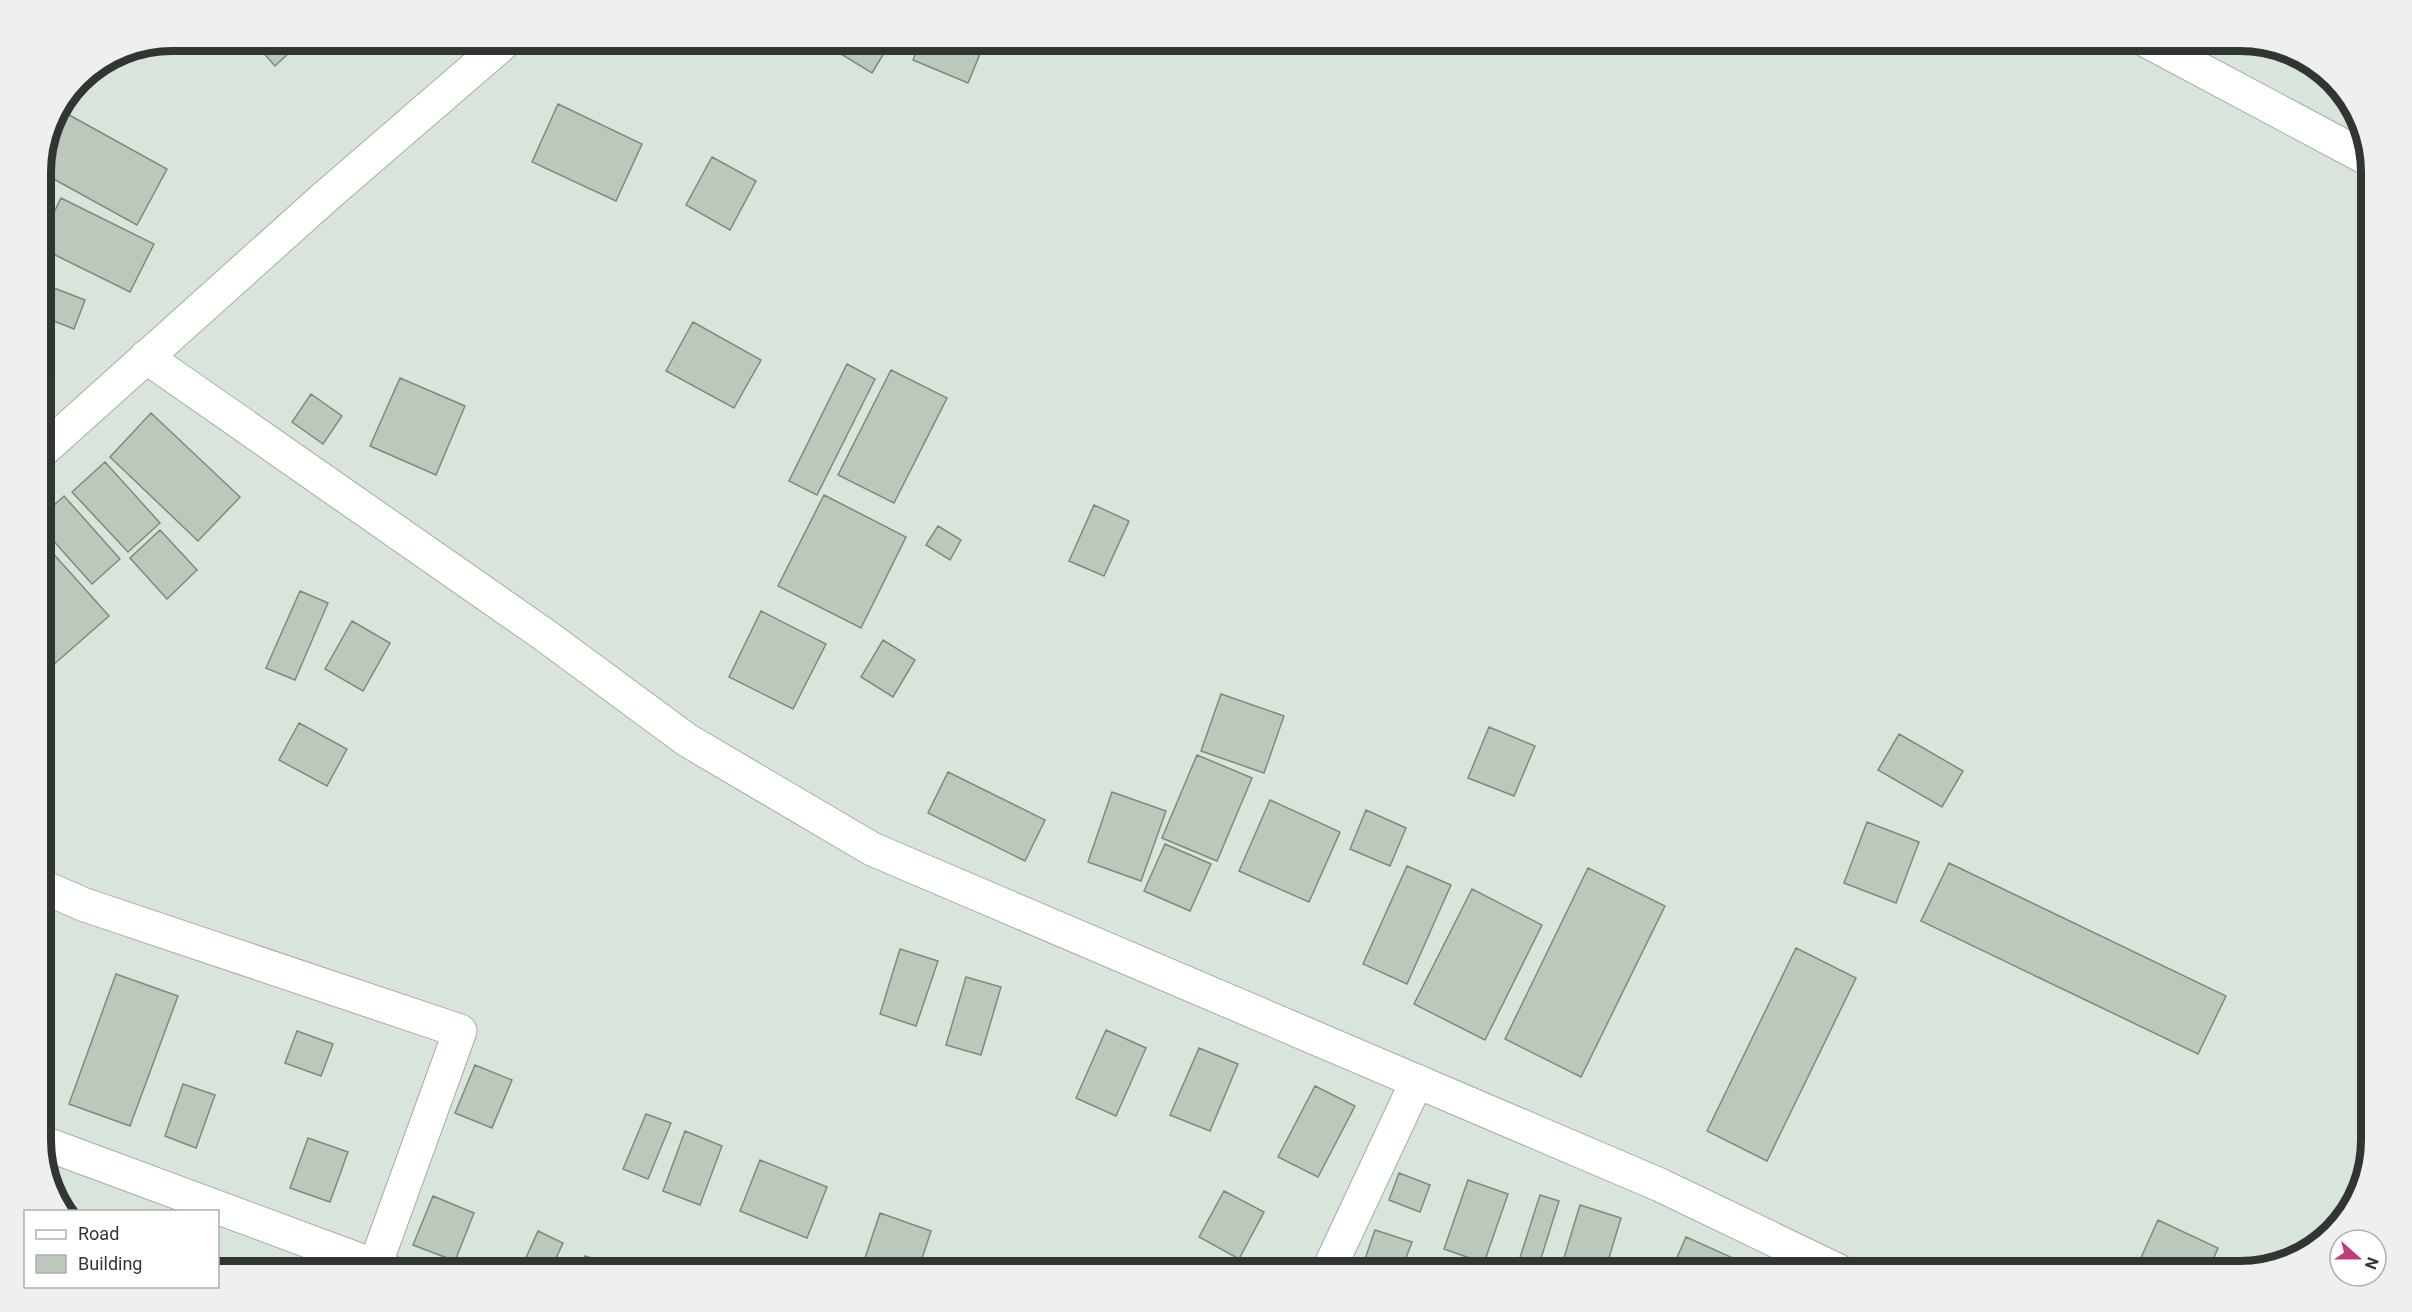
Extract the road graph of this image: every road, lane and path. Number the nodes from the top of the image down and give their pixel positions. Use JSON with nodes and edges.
{"nodes":[{"id":1,"x":494,"y":51,"type":"edge"},
{"id":2,"x":2166,"y":51,"type":"edge"},
{"id":3,"x":2360,"y":155,"type":"edge"},
{"id":4,"x":146,"y":357,"type":"junction"},
{"id":5,"x":51,"y":443,"type":"edge"},
{"id":6,"x":51,"y":890,"type":"edge"},
{"id":7,"x":1417,"y":1081,"type":"junction"},
{"id":8,"x":51,"y":1146,"type":"edge"},
{"id":9,"x":355,"y":1261,"type":"edge"},
{"id":10,"x":382,"y":1261,"type":"edge"},
{"id":11,"x":1333,"y":1261,"type":"edge"},
{"id":12,"x":1816,"y":1261,"type":"edge"}],
"edges":[{"from":1,"to":4,"type":"street"},
{"from":2,"to":3,"type":"street"},
{"from":4,"to":5,"type":"street"},
{"from":4,"to":7,"type":"street"},
{"from":6,"to":10,"type":"street"},
{"from":7,"to":11,"type":"street"},
{"from":7,"to":12,"type":"street"},
{"from":8,"to":9,"type":"street"}]}
